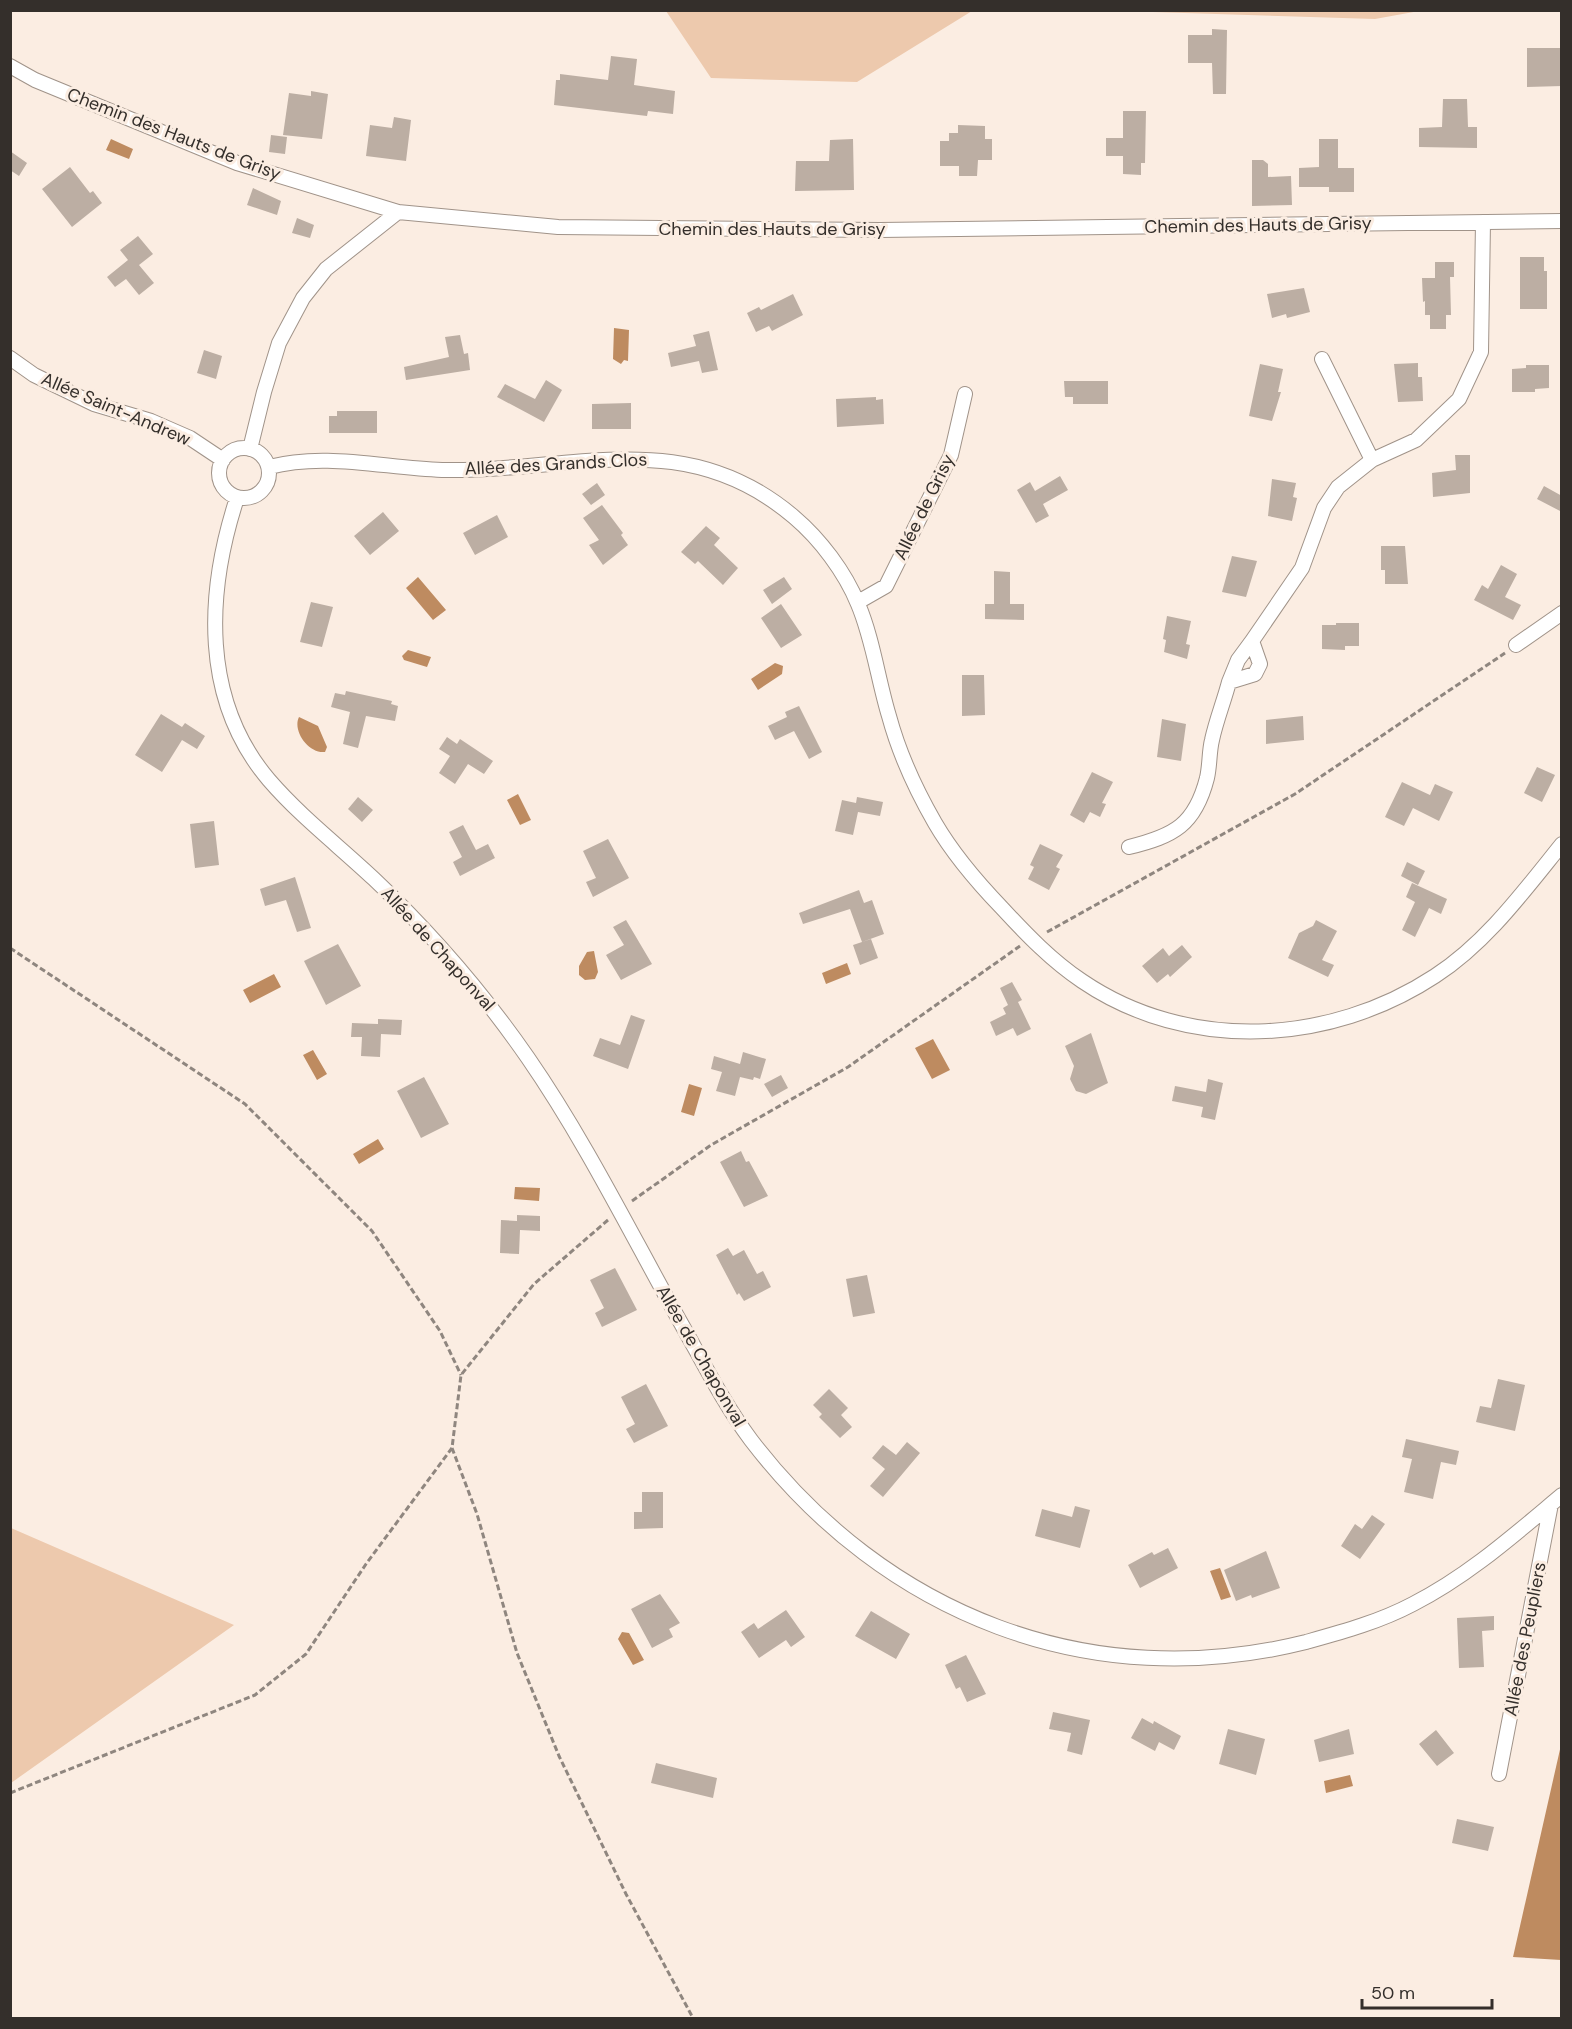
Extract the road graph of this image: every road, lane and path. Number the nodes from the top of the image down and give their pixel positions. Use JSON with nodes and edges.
{"nodes":[{"id":1,"x":10,"y":66,"type":"edge"},
{"id":2,"x":398,"y":212,"type":"junction"},
{"id":3,"x":1562,"y":221,"type":"edge"},
{"id":4,"x":1483,"y":222,"type":"junction"},
{"id":5,"x":10,"y":358,"type":"edge"},
{"id":6,"x":1322,"y":359,"type":"dead end"},
{"id":7,"x":965,"y":394,"type":"dead end"},
{"id":8,"x":250,"y":449,"type":"junction"},
{"id":9,"x":223,"y":460,"type":"junction"},
{"id":10,"x":1372,"y":460,"type":"junction"},
{"id":11,"x":268,"y":467,"type":"junction"},
{"id":12,"x":237,"y":498,"type":"junction"},
{"id":13,"x":858,"y":602,"type":"junction"},
{"id":14,"x":1562,"y":613,"type":"edge"},
{"id":15,"x":1252,"y":641,"type":"junction"},
{"id":16,"x":1516,"y":645,"type":"joint"},
{"id":17,"x":1229,"y":682,"type":"junction"},
{"id":18,"x":1562,"y":844,"type":"edge"},
{"id":19,"x":1129,"y":847,"type":"dead end"},
{"id":20,"x":1032,"y":941,"type":"junction"},
{"id":21,"x":10,"y":948,"type":"edge"},
{"id":22,"x":618,"y":1211,"type":"junction"},
{"id":23,"x":461,"y":1375,"type":"junction"},
{"id":24,"x":452,"y":1448,"type":"junction"},
{"id":25,"x":1556,"y":1499,"type":"edge"},
{"id":26,"x":1499,"y":1774,"type":"dead end"},
{"id":27,"x":10,"y":1793,"type":"edge"},
{"id":28,"x":693,"y":2019,"type":"edge"}],
"edges":[{"from":1,"to":2,"type":"street","name":"Chemin des Hauts de Grisy"},
{"from":2,"to":4,"type":"street","name":"Chemin des Hauts de Grisy"},
{"from":2,"to":8,"type":"street"},
{"from":3,"to":4,"type":"street","name":"Chemin des Hauts de Grisy"},
{"from":4,"to":10,"type":"street"},
{"from":5,"to":9,"type":"street","name":"Allée Saint-Andrew"},
{"from":6,"to":10,"type":"street"},
{"from":7,"to":13,"type":"street","name":"Allée de Grisy"},
{"from":8,"to":9,"type":"street"},
{"from":8,"to":11,"type":"street"},
{"from":9,"to":12,"type":"street"},
{"from":10,"to":15,"type":"street"},
{"from":11,"to":12,"type":"street"},
{"from":11,"to":13,"type":"street","name":"Allée des Grands Clos"},
{"from":12,"to":22,"type":"street","name":"Allée de Chaponval"},
{"from":13,"to":20,"type":"street","name":"Allée des Grands Clos"},
{"from":14,"to":16,"type":"street"},
{"from":15,"to":17,"type":"street"},
{"from":15,"to":17,"type":"street"},
{"from":16,"to":20,"type":"path"},
{"from":17,"to":19,"type":"street"},
{"from":18,"to":20,"type":"street","name":"Allée des Grands Clos"},
{"from":20,"to":22,"type":"path"},
{"from":21,"to":23,"type":"path"},
{"from":22,"to":23,"type":"path"},
{"from":22,"to":25,"type":"street","name":"Allée de Chaponval"},
{"from":23,"to":24,"type":"path"},
{"from":24,"to":27,"type":"path"},
{"from":24,"to":28,"type":"path"},
{"from":25,"to":26,"type":"street","name":"Allée des Peupliers"}]}
